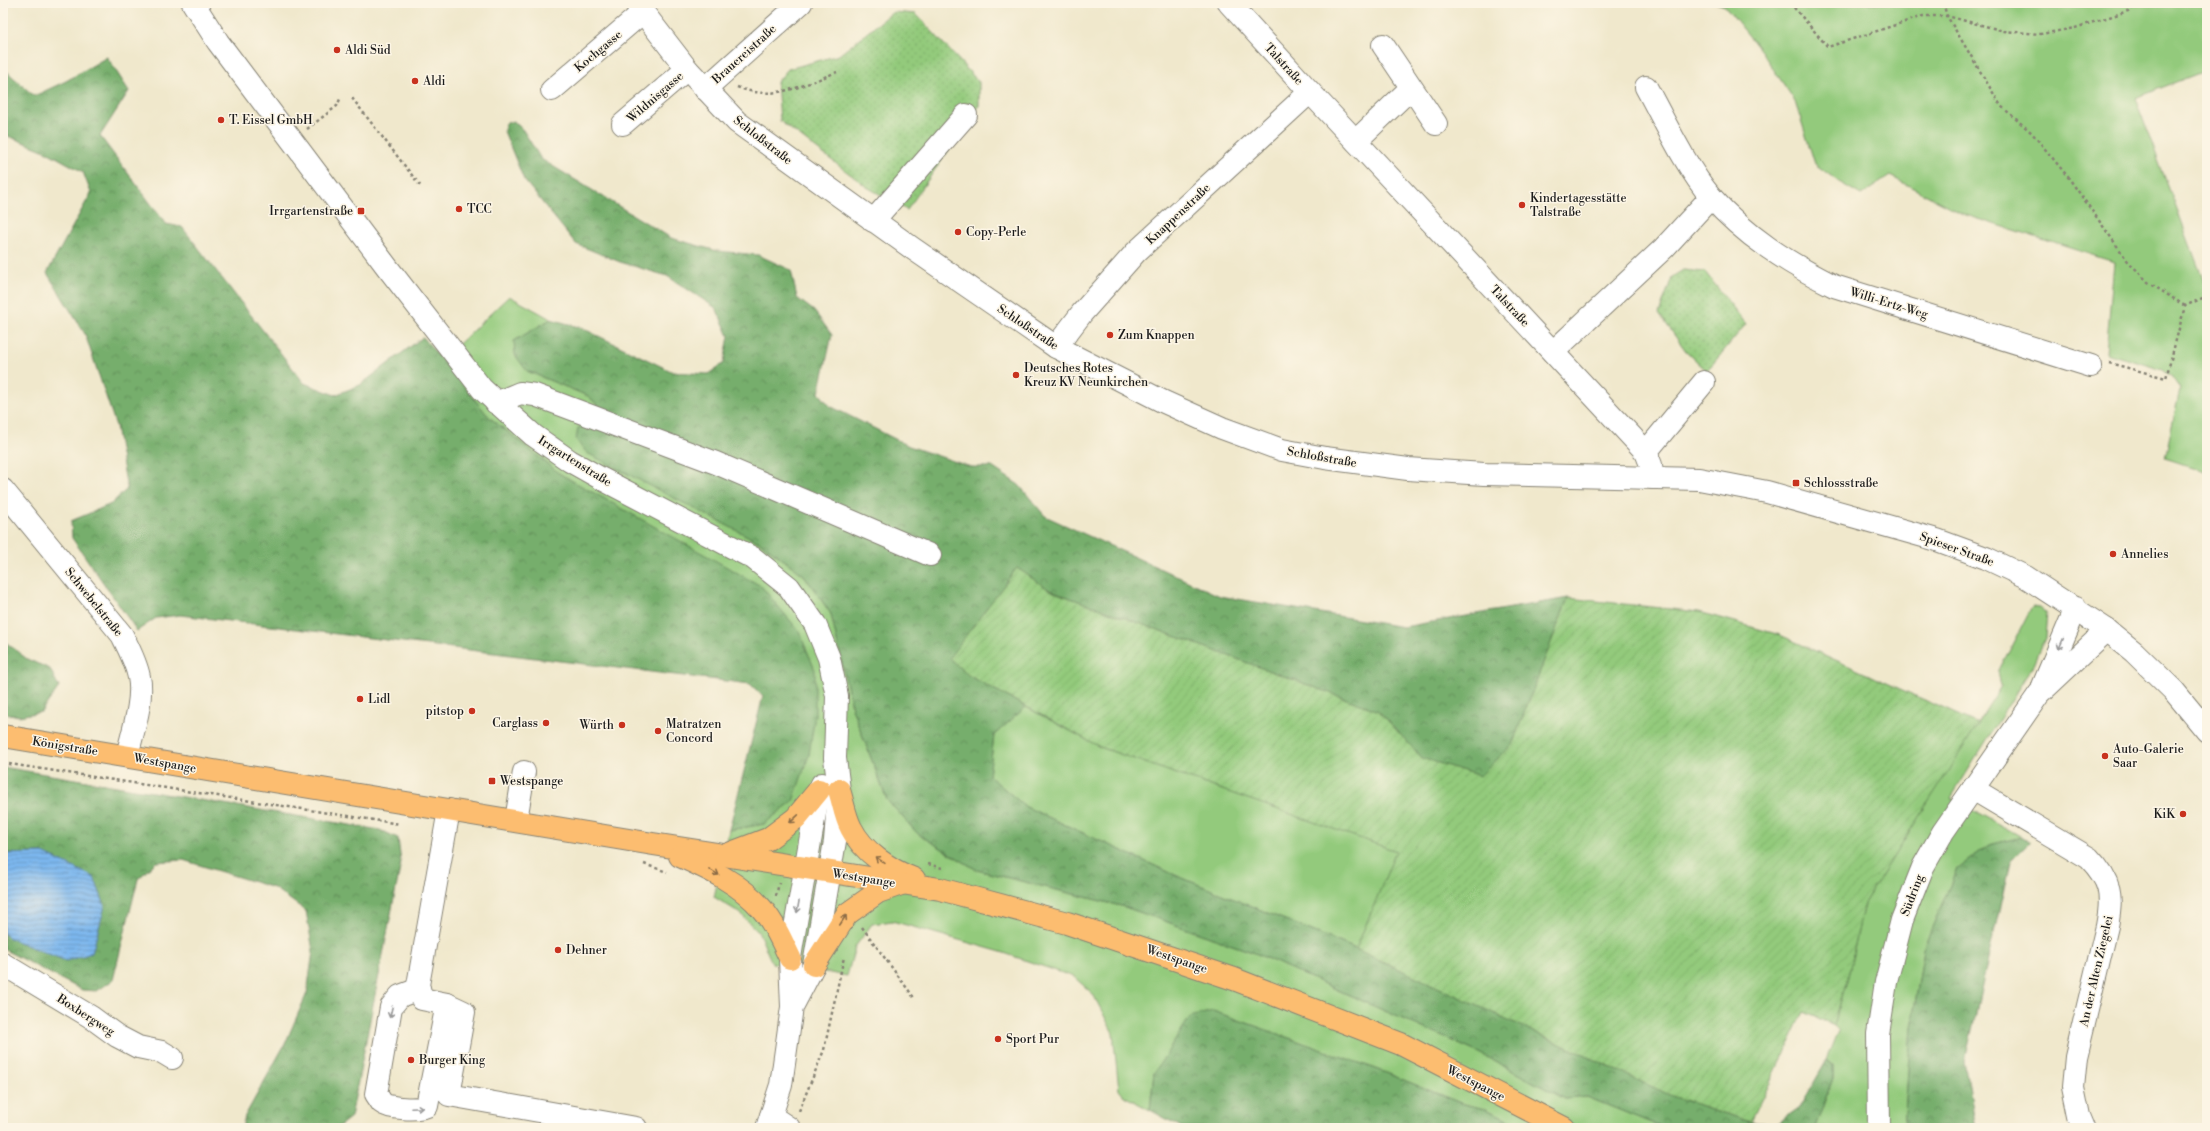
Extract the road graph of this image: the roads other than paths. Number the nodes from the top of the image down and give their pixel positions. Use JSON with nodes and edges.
{"nodes":[{"id":1,"x":193,"y":3,"type":"edge"},
{"id":2,"x":801,"y":3,"type":"edge"},
{"id":3,"x":1230,"y":3,"type":"edge"},
{"id":4,"x":640,"y":8,"type":"edge"},
{"id":5,"x":1383,"y":45,"type":"dead end"},
{"id":6,"x":687,"y":69,"type":"junction"},
{"id":7,"x":711,"y":84,"type":"junction"},
{"id":8,"x":1646,"y":87,"type":"dead end"},
{"id":9,"x":1411,"y":88,"type":"junction"},
{"id":10,"x":552,"y":90,"type":"dead end"},
{"id":11,"x":1310,"y":92,"type":"junction"},
{"id":12,"x":966,"y":115,"type":"dead end"},
{"id":13,"x":623,"y":124,"type":"dead end"},
{"id":14,"x":1436,"y":124,"type":"dead end"},
{"id":15,"x":1356,"y":141,"type":"junction"},
{"id":16,"x":1711,"y":197,"type":"junction"},
{"id":17,"x":873,"y":221,"type":"junction"},
{"id":18,"x":1056,"y":346,"type":"junction"},
{"id":19,"x":1552,"y":352,"type":"junction"},
{"id":20,"x":2091,"y":366,"type":"road end"},
{"id":21,"x":1704,"y":382,"type":"dead end"},
{"id":22,"x":496,"y":403,"type":"junction"},
{"id":23,"x":1646,"y":452,"type":"junction"},
{"id":24,"x":1652,"y":478,"type":"junction"},
{"id":25,"x":3,"y":490,"type":"edge"},
{"id":26,"x":930,"y":555,"type":"dead end"},
{"id":27,"x":2076,"y":608,"type":"junction"},
{"id":28,"x":2107,"y":630,"type":"junction"},
{"id":29,"x":2039,"y":694,"type":"junction"},
{"id":30,"x":2207,"y":731,"type":"edge"},
{"id":31,"x":3,"y":736,"type":"edge"},
{"id":32,"x":127,"y":756,"type":"junction"},
{"id":33,"x":524,"y":772,"type":"dead end"},
{"id":34,"x":1973,"y":789,"type":"junction"},
{"id":35,"x":829,"y":790,"type":"junction"},
{"id":36,"x":449,"y":810,"type":"junction"},
{"id":37,"x":516,"y":820,"type":"junction"},
{"id":38,"x":653,"y":844,"type":"junction"},
{"id":39,"x":725,"y":855,"type":"junction"},
{"id":40,"x":806,"y":869,"type":"junction"},
{"id":41,"x":830,"y":872,"type":"junction"},
{"id":42,"x":902,"y":883,"type":"junction"},
{"id":43,"x":940,"y":889,"type":"junction"},
{"id":44,"x":790,"y":958,"type":"junction"},
{"id":45,"x":3,"y":964,"type":"edge"},
{"id":46,"x":814,"y":965,"type":"junction"},
{"id":47,"x":419,"y":989,"type":"junction"},
{"id":48,"x":447,"y":1004,"type":"junction"},
{"id":49,"x":792,"y":1007,"type":"junction"},
{"id":50,"x":172,"y":1058,"type":"dead end"},
{"id":51,"x":782,"y":1122,"type":"edge"},
{"id":52,"x":577,"y":1123,"type":"edge"},
{"id":53,"x":636,"y":1128,"type":"edge"},
{"id":54,"x":1564,"y":1128,"type":"edge"},
{"id":55,"x":1879,"y":1128,"type":"edge"},
{"id":56,"x":2084,"y":1128,"type":"edge"}],
"edges":[{"from":1,"to":22,"type":"street","name":"Irrgartenstraße"},
{"from":2,"to":7,"type":"street","name":"Brauereistraße"},
{"from":3,"to":11,"type":"street","name":"Talstraße"},
{"from":4,"to":6,"type":"street","name":"Schloßstraße"},
{"from":4,"to":10,"type":"street","name":"Kochgasse"},
{"from":5,"to":9,"type":"street"},
{"from":6,"to":7,"type":"street","name":"Schloßstraße"},
{"from":6,"to":13,"type":"street","name":"Wildnisgasse"},
{"from":7,"to":17,"type":"street","name":"Schloßstraße"},
{"from":8,"to":16,"type":"street","name":"Willi-Ertz-Weg"},
{"from":9,"to":14,"type":"street"},
{"from":9,"to":15,"type":"street"},
{"from":11,"to":15,"type":"street","name":"Talstraße"},
{"from":11,"to":18,"type":"street","name":"Knappenstraße"},
{"from":12,"to":17,"type":"street"},
{"from":15,"to":19,"type":"street","name":"Talstraße"},
{"from":16,"to":19,"type":"street"},
{"from":16,"to":20,"type":"street","name":"Willi-Ertz-Weg"},
{"from":17,"to":18,"type":"street","name":"Schloßstraße"},
{"from":18,"to":24,"type":"street","name":"Schloßstraße"},
{"from":19,"to":23,"type":"street","name":"Talstraße"},
{"from":21,"to":23,"type":"street"},
{"from":22,"to":26,"type":"street"},
{"from":22,"to":35,"type":"street","name":"Irrgartenstraße"},
{"from":23,"to":24,"type":"street","name":"Talstraße"},
{"from":24,"to":27,"type":"street","name":"Spieser Straße"},
{"from":25,"to":32,"type":"street","name":"Schwebelstraße"},
{"from":27,"to":28,"type":"street","name":"Spieser Straße"},
{"from":27,"to":29,"type":"street","name":"Südring","one_way":true},
{"from":28,"to":29,"type":"street","name":"Südring"},
{"from":28,"to":30,"type":"street","name":"Spieser Straße"},
{"from":29,"to":34,"type":"street","name":"Südring"},
{"from":31,"to":32,"type":"main road","name":"Königstraße"},
{"from":32,"to":36,"type":"main road","name":"Westspange"},
{"from":33,"to":37,"type":"street"},
{"from":34,"to":55,"type":"street","name":"Südring"},
{"from":34,"to":56,"type":"street","name":"An der Alten Ziegelei"},
{"from":35,"to":39,"type":"main road","one_way":true},
{"from":35,"to":40,"type":"street","name":"Irrgartenstraße"},
{"from":35,"to":41,"type":"street","name":"Irrgartenstraße"},
{"from":43,"to":35,"type":"main road","one_way":true},
{"from":36,"to":37,"type":"main road","name":"Westspange"},
{"from":36,"to":47,"type":"street"},
{"from":37,"to":38,"type":"main road","name":"Westspange"},
{"from":38,"to":39,"type":"main road","name":"Westspange"},
{"from":38,"to":44,"type":"main road","one_way":true},
{"from":39,"to":40,"type":"main road","name":"Westspange"},
{"from":40,"to":41,"type":"main road","name":"Westspange"},
{"from":40,"to":44,"type":"street","name":"Irrgartenstraße","one_way":true},
{"from":41,"to":42,"type":"main road","name":"Westspange"},
{"from":41,"to":46,"type":"street","name":"Irrgartenstraße"},
{"from":42,"to":43,"type":"main road","name":"Westspange"},
{"from":46,"to":42,"type":"main road","one_way":true},
{"from":43,"to":54,"type":"main road","name":"Westspange"},
{"from":44,"to":49,"type":"street","name":"Irrgartenstraße"},
{"from":45,"to":50,"type":"street","name":"Boxbergweg"},
{"from":46,"to":49,"type":"street","name":"Irrgartenstraße"},
{"from":47,"to":48,"type":"street"},
{"from":47,"to":48,"type":"street","one_way":true},
{"from":48,"to":52,"type":"street"},
{"from":49,"to":51,"type":"street"},
{"from":52,"to":53,"type":"street"}]}
